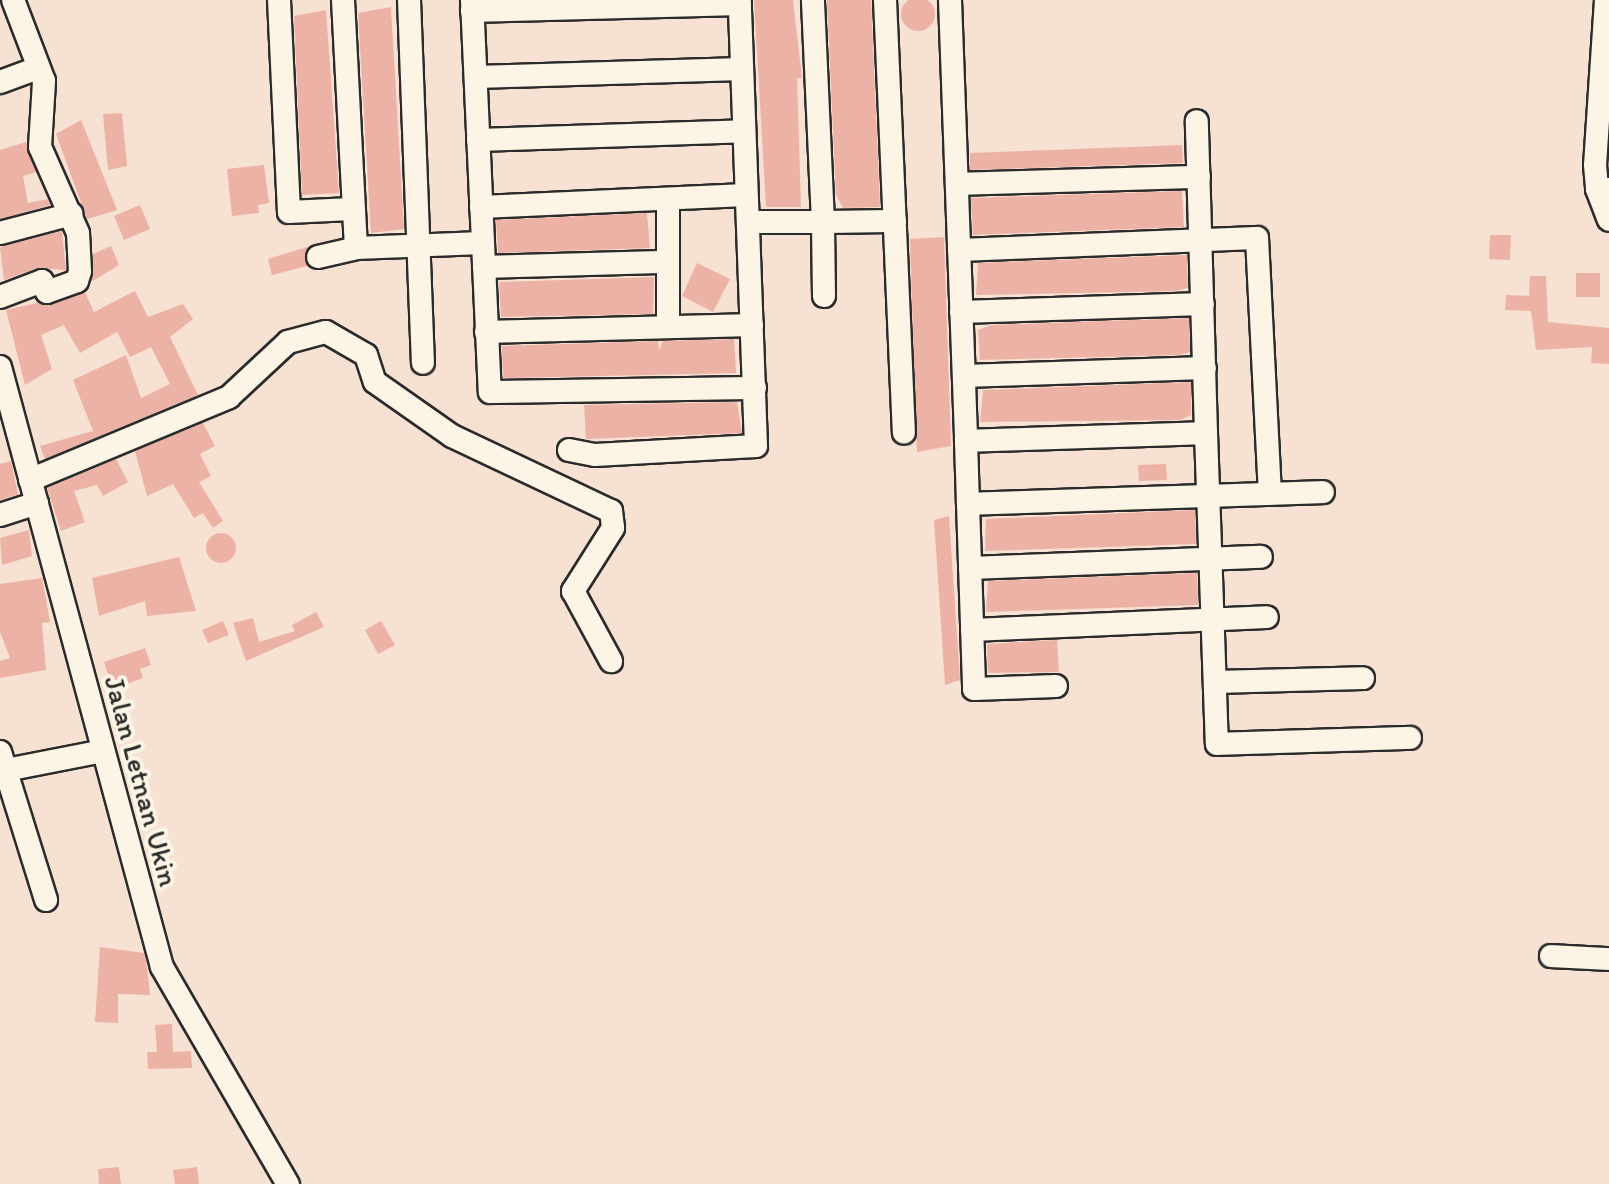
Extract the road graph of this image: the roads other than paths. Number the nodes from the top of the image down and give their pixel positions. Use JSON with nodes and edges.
{"nodes":[{"id":1,"x":13,"y":0,"type":"edge"},
{"id":2,"x":279,"y":0,"type":"edge"},
{"id":3,"x":343,"y":0,"type":"edge"},
{"id":4,"x":409,"y":0,"type":"edge"},
{"id":5,"x":813,"y":0,"type":"edge"},
{"id":6,"x":885,"y":0,"type":"edge"},
{"id":7,"x":950,"y":0,"type":"edge"},
{"id":8,"x":1606,"y":0,"type":"edge"},
{"id":9,"x":740,"y":2,"type":"edge"},
{"id":10,"x":658,"y":3,"type":"edge"},
{"id":11,"x":472,"y":6,"type":"edge"},
{"id":12,"x":38,"y":68,"type":"junction"},
{"id":13,"x":742,"y":69,"type":"junction"},
{"id":14,"x":476,"y":77,"type":"junction"},
{"id":15,"x":0,"y":82,"type":"edge"},
{"id":16,"x":1602,"y":103,"type":"edge"},
{"id":17,"x":1197,"y":121,"type":"dead end"},
{"id":18,"x":744,"y":131,"type":"junction"},
{"id":19,"x":478,"y":140,"type":"junction"},
{"id":20,"x":1199,"y":177,"type":"junction"},
{"id":21,"x":957,"y":184,"type":"junction"},
{"id":22,"x":1603,"y":189,"type":"edge"},
{"id":23,"x":746,"y":195,"type":"junction"},
{"id":24,"x":668,"y":199,"type":"junction"},
{"id":25,"x":481,"y":207,"type":"junction"},
{"id":26,"x":351,"y":209,"type":"junction"},
{"id":27,"x":72,"y":214,"type":"junction"},
{"id":28,"x":1609,"y":220,"type":"edge"},
{"id":29,"x":895,"y":221,"type":"junction"},
{"id":30,"x":749,"y":222,"type":"junction"},
{"id":31,"x":823,"y":222,"type":"junction"},
{"id":32,"x":0,"y":233,"type":"edge"},
{"id":33,"x":1201,"y":240,"type":"junction"},
{"id":34,"x":482,"y":243,"type":"junction"},
{"id":35,"x":418,"y":247,"type":"junction"},
{"id":36,"x":356,"y":248,"type":"junction"},
{"id":37,"x":959,"y":250,"type":"junction"},
{"id":38,"x":318,"y":257,"type":"dead end"},
{"id":39,"x":667,"y":262,"type":"junction"},
{"id":40,"x":484,"y":267,"type":"junction"},
{"id":41,"x":824,"y":296,"type":"dead end"},
{"id":42,"x":0,"y":297,"type":"edge"},
{"id":43,"x":1203,"y":304,"type":"junction"},
{"id":44,"x":961,"y":312,"type":"junction"},
{"id":45,"x":668,"y":325,"type":"junction"},
{"id":46,"x":752,"y":325,"type":"junction"},
{"id":47,"x":486,"y":332,"type":"junction"},
{"id":48,"x":423,"y":363,"type":"dead end"},
{"id":49,"x":0,"y":368,"type":"edge"},
{"id":50,"x":1205,"y":368,"type":"junction"},
{"id":51,"x":964,"y":376,"type":"junction"},
{"id":52,"x":755,"y":388,"type":"junction"},
{"id":53,"x":904,"y":433,"type":"dead end"},
{"id":54,"x":1206,"y":433,"type":"junction"},
{"id":55,"x":966,"y":441,"type":"junction"},
{"id":56,"x":569,"y":450,"type":"dead end"},
{"id":57,"x":30,"y":480,"type":"junction"},
{"id":58,"x":1323,"y":492,"type":"dead end"},
{"id":59,"x":1270,"y":494,"type":"junction"},
{"id":60,"x":1209,"y":496,"type":"junction"},
{"id":61,"x":37,"y":503,"type":"junction"},
{"id":62,"x":968,"y":504,"type":"junction"},
{"id":63,"x":0,"y":515,"type":"edge"},
{"id":64,"x":1261,"y":557,"type":"dead end"},
{"id":65,"x":1210,"y":558,"type":"junction"},
{"id":66,"x":970,"y":568,"type":"junction"},
{"id":67,"x":1267,"y":617,"type":"dead end"},
{"id":68,"x":1212,"y":619,"type":"junction"},
{"id":69,"x":972,"y":630,"type":"junction"},
{"id":70,"x":611,"y":661,"type":"dead end"},
{"id":71,"x":1363,"y":678,"type":"dead end"},
{"id":72,"x":1215,"y":682,"type":"junction"},
{"id":73,"x":1056,"y":686,"type":"dead end"},
{"id":74,"x":1410,"y":738,"type":"dead end"},
{"id":75,"x":96,"y":752,"type":"junction"},
{"id":76,"x":6,"y":768,"type":"edge"},
{"id":77,"x":46,"y":900,"type":"dead end"},
{"id":78,"x":1551,"y":956,"type":"dead end"},
{"id":79,"x":1609,"y":959,"type":"edge"},
{"id":80,"x":288,"y":1184,"type":"edge"}],
"edges":[{"from":1,"to":12,"type":"street"},
{"from":2,"to":26,"type":"street"},
{"from":3,"to":26,"type":"street"},
{"from":4,"to":35,"type":"street"},
{"from":5,"to":31,"type":"street"},
{"from":6,"to":29,"type":"street"},
{"from":7,"to":21,"type":"street"},
{"from":8,"to":16,"type":"street"},
{"from":9,"to":10,"type":"street"},
{"from":9,"to":13,"type":"street"},
{"from":10,"to":11,"type":"street"},
{"from":11,"to":14,"type":"street"},
{"from":12,"to":15,"type":"street"},
{"from":12,"to":27,"type":"street"},
{"from":13,"to":14,"type":"street"},
{"from":13,"to":18,"type":"street"},
{"from":14,"to":19,"type":"street"},
{"from":16,"to":22,"type":"street"},
{"from":17,"to":20,"type":"street"},
{"from":18,"to":19,"type":"street"},
{"from":18,"to":23,"type":"street"},
{"from":19,"to":25,"type":"street"},
{"from":20,"to":21,"type":"street"},
{"from":20,"to":33,"type":"street"},
{"from":21,"to":37,"type":"street"},
{"from":22,"to":28,"type":"street"},
{"from":23,"to":24,"type":"street"},
{"from":23,"to":30,"type":"street"},
{"from":24,"to":25,"type":"street"},
{"from":24,"to":39,"type":"street"},
{"from":25,"to":34,"type":"street"},
{"from":26,"to":36,"type":"street"},
{"from":27,"to":32,"type":"street"},
{"from":27,"to":42,"type":"street"},
{"from":29,"to":31,"type":"street"},
{"from":29,"to":53,"type":"street"},
{"from":30,"to":31,"type":"street"},
{"from":30,"to":46,"type":"street"},
{"from":31,"to":41,"type":"street"},
{"from":33,"to":37,"type":"street"},
{"from":33,"to":43,"type":"street"},
{"from":33,"to":59,"type":"street"},
{"from":34,"to":35,"type":"street"},
{"from":34,"to":40,"type":"street"},
{"from":35,"to":36,"type":"street"},
{"from":35,"to":48,"type":"street"},
{"from":36,"to":38,"type":"street"},
{"from":37,"to":44,"type":"street"},
{"from":39,"to":40,"type":"street"},
{"from":39,"to":45,"type":"street"},
{"from":40,"to":47,"type":"street"},
{"from":43,"to":44,"type":"street"},
{"from":43,"to":50,"type":"street"},
{"from":44,"to":51,"type":"street"},
{"from":45,"to":46,"type":"street"},
{"from":45,"to":47,"type":"street"},
{"from":46,"to":52,"type":"street"},
{"from":47,"to":52,"type":"street"},
{"from":49,"to":57,"type":"street","name":"Jalan Letnan Ukin"},
{"from":50,"to":51,"type":"street"},
{"from":50,"to":54,"type":"street"},
{"from":51,"to":55,"type":"street"},
{"from":52,"to":56,"type":"street"},
{"from":54,"to":55,"type":"street"},
{"from":54,"to":60,"type":"street"},
{"from":55,"to":62,"type":"street"},
{"from":57,"to":61,"type":"street","name":"Jalan Letnan Ukin"},
{"from":57,"to":70,"type":"street"},
{"from":58,"to":59,"type":"street"},
{"from":59,"to":60,"type":"street"},
{"from":60,"to":62,"type":"street"},
{"from":60,"to":65,"type":"street"},
{"from":61,"to":63,"type":"street"},
{"from":61,"to":75,"type":"street","name":"Jalan Letnan Ukin"},
{"from":62,"to":66,"type":"street"},
{"from":64,"to":65,"type":"street"},
{"from":65,"to":66,"type":"street"},
{"from":65,"to":68,"type":"street"},
{"from":66,"to":69,"type":"street"},
{"from":67,"to":68,"type":"street"},
{"from":68,"to":69,"type":"street"},
{"from":68,"to":72,"type":"street"},
{"from":69,"to":73,"type":"street"},
{"from":71,"to":72,"type":"street"},
{"from":72,"to":74,"type":"street"},
{"from":75,"to":76,"type":"street"},
{"from":75,"to":80,"type":"street","name":"Jalan Letnan Ukin"},
{"from":76,"to":77,"type":"street"},
{"from":78,"to":79,"type":"street"}]}
